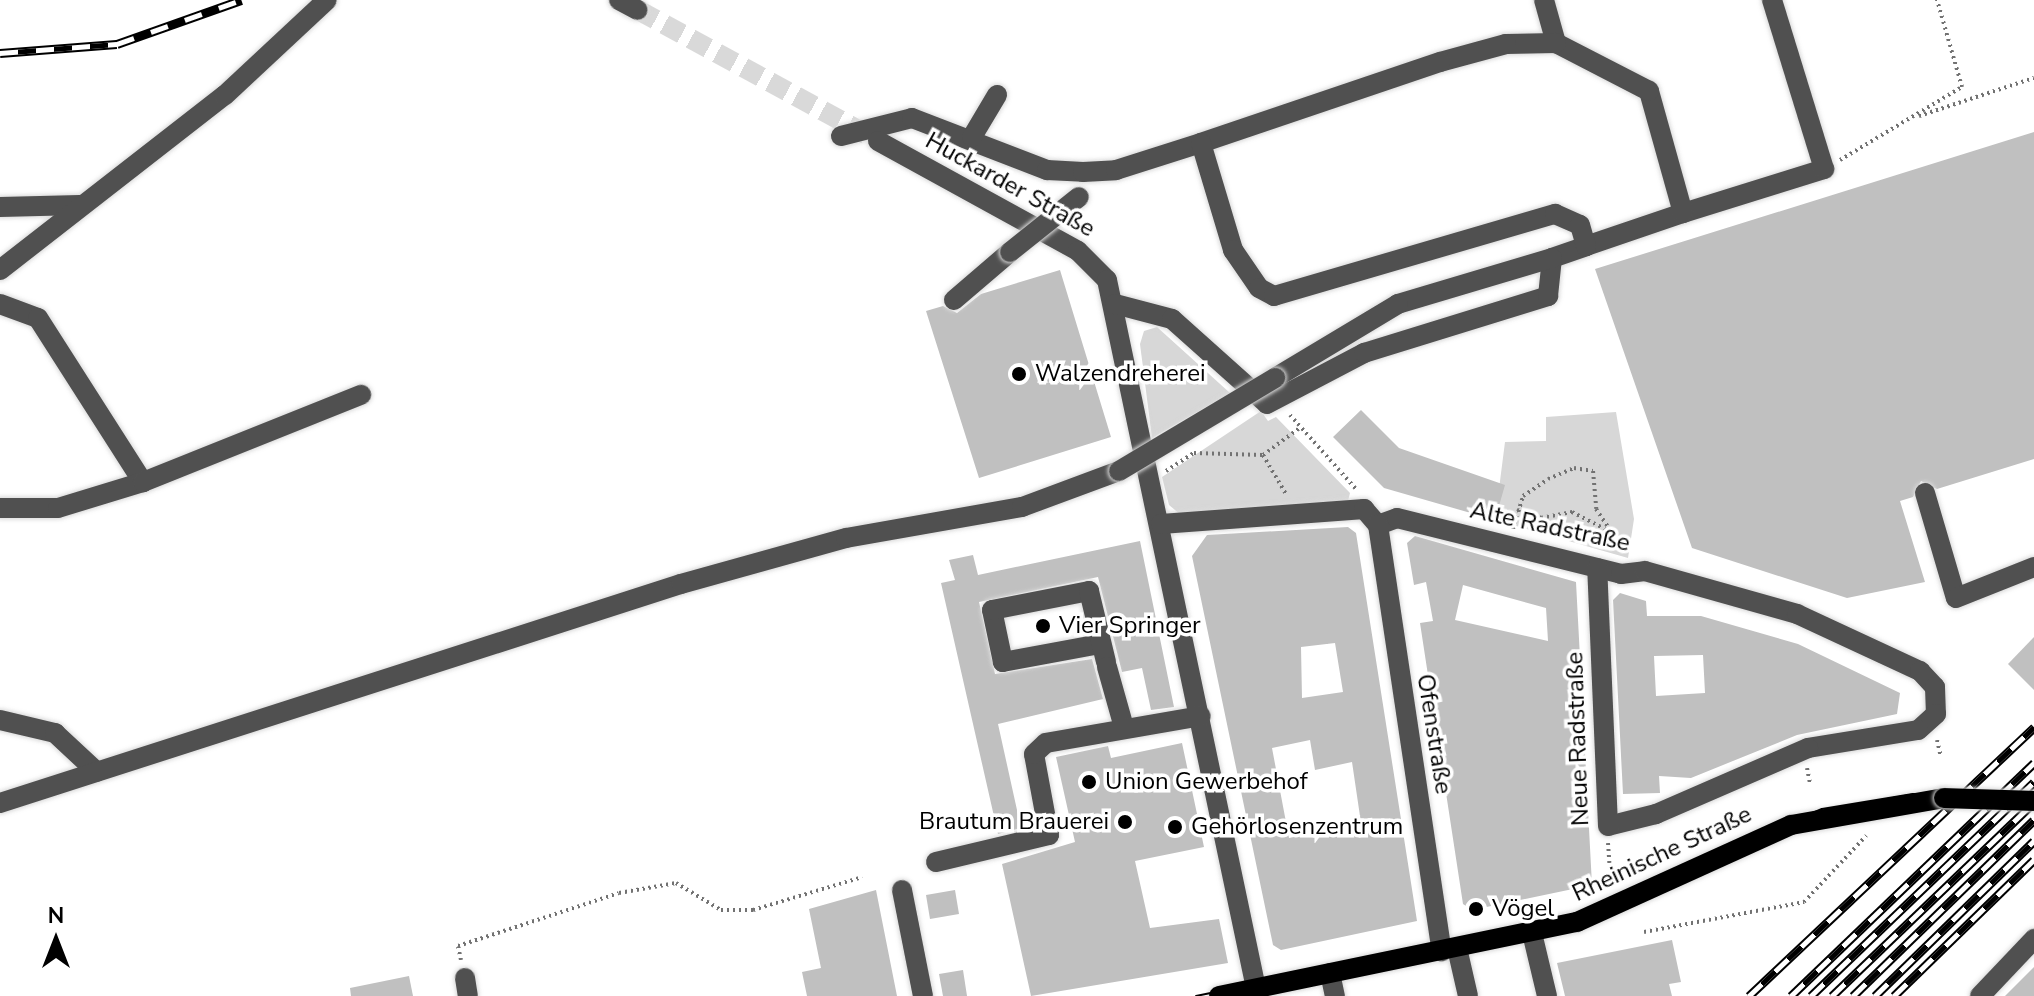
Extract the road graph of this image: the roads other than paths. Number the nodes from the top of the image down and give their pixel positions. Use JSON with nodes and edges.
{"nodes":[{"id":1,"x":327,"y":0,"type":"edge"},
{"id":2,"x":619,"y":0,"type":"edge"},
{"id":3,"x":1544,"y":0,"type":"edge"},
{"id":4,"x":1772,"y":0,"type":"edge"},
{"id":5,"x":638,"y":10,"type":"tunnel mouth"},
{"id":6,"x":1556,"y":43,"type":"junction"},
{"id":7,"x":997,"y":95,"type":"dead end"},
{"id":8,"x":841,"y":136,"type":"dead end"},
{"id":9,"x":972,"y":137,"type":"junction"},
{"id":10,"x":878,"y":141,"type":"tunnel mouth"},
{"id":11,"x":1201,"y":143,"type":"junction"},
{"id":12,"x":1116,"y":170,"type":"junction"},
{"id":13,"x":80,"y":205,"type":"junction"},
{"id":14,"x":0,"y":207,"type":"edge"},
{"id":15,"x":1683,"y":213,"type":"junction"},
{"id":16,"x":1586,"y":246,"type":"junction"},
{"id":17,"x":1552,"y":258,"type":"junction"},
{"id":18,"x":0,"y":270,"type":"edge"},
{"id":19,"x":954,"y":300,"type":"dead end"},
{"id":20,"x":0,"y":304,"type":"edge"},
{"id":21,"x":1115,"y":304,"type":"junction"},
{"id":22,"x":361,"y":395,"type":"dead end"},
{"id":23,"x":143,"y":482,"type":"junction"},
{"id":24,"x":1925,"y":493,"type":"dead end"},
{"id":25,"x":0,"y":508,"type":"edge"},
{"id":26,"x":1371,"y":517,"type":"junction"},
{"id":27,"x":1161,"y":524,"type":"junction"},
{"id":28,"x":2034,"y":567,"type":"edge"},
{"id":29,"x":1597,"y":568,"type":"junction"},
{"id":30,"x":1104,"y":658,"type":"junction"},
{"id":31,"x":1920,"y":671,"type":"joint"},
{"id":32,"x":1201,"y":716,"type":"junction"},
{"id":33,"x":0,"y":720,"type":"edge"},
{"id":34,"x":1123,"y":724,"type":"junction"},
{"id":35,"x":97,"y":772,"type":"junction"},
{"id":36,"x":2034,"y":801,"type":"edge"},
{"id":37,"x":0,"y":803,"type":"edge"},
{"id":38,"x":1608,"y":826,"type":"joint"},
{"id":39,"x":936,"y":862,"type":"dead end"},
{"id":40,"x":902,"y":890,"type":"dead end"},
{"id":41,"x":1532,"y":933,"type":"junction"},
{"id":42,"x":2034,"y":939,"type":"edge"},
{"id":43,"x":1449,"y":950,"type":"junction"},
{"id":44,"x":1330,"y":973,"type":"junction"},
{"id":45,"x":1256,"y":988,"type":"junction"},
{"id":46,"x":923,"y":996,"type":"edge"},
{"id":47,"x":1219,"y":996,"type":"edge"},
{"id":48,"x":1335,"y":996,"type":"edge"},
{"id":49,"x":1468,"y":996,"type":"edge"},
{"id":50,"x":1547,"y":996,"type":"edge"},
{"id":51,"x":1980,"y":996,"type":"edge"}],
"edges":[{"from":1,"to":13,"type":"street"},
{"from":2,"to":5,"type":"street"},
{"from":3,"to":6,"type":"street"},
{"from":4,"to":15,"type":"street"},
{"from":6,"to":11,"type":"street"},
{"from":6,"to":15,"type":"street"},
{"from":7,"to":9,"type":"street"},
{"from":8,"to":9,"type":"street"},
{"from":9,"to":12,"type":"street"},
{"from":10,"to":21,"type":"street","name":"Huckarder Straße"},
{"from":11,"to":12,"type":"street"},
{"from":11,"to":16,"type":"street"},
{"from":12,"to":19,"type":"street","bridge":true},
{"from":13,"to":14,"type":"street"},
{"from":13,"to":18,"type":"street"},
{"from":15,"to":16,"type":"street"},
{"from":16,"to":17,"type":"street"},
{"from":17,"to":21,"type":"street"},
{"from":17,"to":35,"type":"street","bridge":true},
{"from":20,"to":23,"type":"street"},
{"from":21,"to":27,"type":"street","name":"Huckarder Straße"},
{"from":22,"to":23,"type":"street"},
{"from":23,"to":25,"type":"street"},
{"from":24,"to":28,"type":"street"},
{"from":26,"to":27,"type":"street","name":"Alte Radstraße"},
{"from":26,"to":29,"type":"street","name":"Alte Radstraße"},
{"from":26,"to":43,"type":"street","name":"Ofenstraße"},
{"from":27,"to":32,"type":"street","name":"Huckarder Straße"},
{"from":29,"to":31,"type":"street","name":"Alte Radstraße"},
{"from":29,"to":38,"type":"street","name":"Neue Radstraße"},
{"from":30,"to":30,"type":"street"},
{"from":30,"to":34,"type":"street"},
{"from":31,"to":38,"type":"street","name":"Rheinische Straße"},
{"from":32,"to":34,"type":"street"},
{"from":32,"to":45,"type":"street","name":"Huckarder Straße"},
{"from":33,"to":35,"type":"street"},
{"from":34,"to":39,"type":"street"},
{"from":35,"to":37,"type":"street"},
{"from":36,"to":41,"type":"main road","name":"Rheinische Straße","bridge":true},
{"from":40,"to":46,"type":"street"},
{"from":41,"to":43,"type":"main road","name":"Rheinische Straße"},
{"from":41,"to":50,"type":"street"},
{"from":42,"to":51,"type":"street"},
{"from":43,"to":44,"type":"main road","name":"Rheinische Straße"},
{"from":43,"to":49,"type":"street","name":"Ofenstraße"},
{"from":44,"to":45,"type":"main road","name":"Rheinische Straße"},
{"from":44,"to":48,"type":"street"},
{"from":45,"to":47,"type":"main road","name":"Rheinische Straße"}]}
